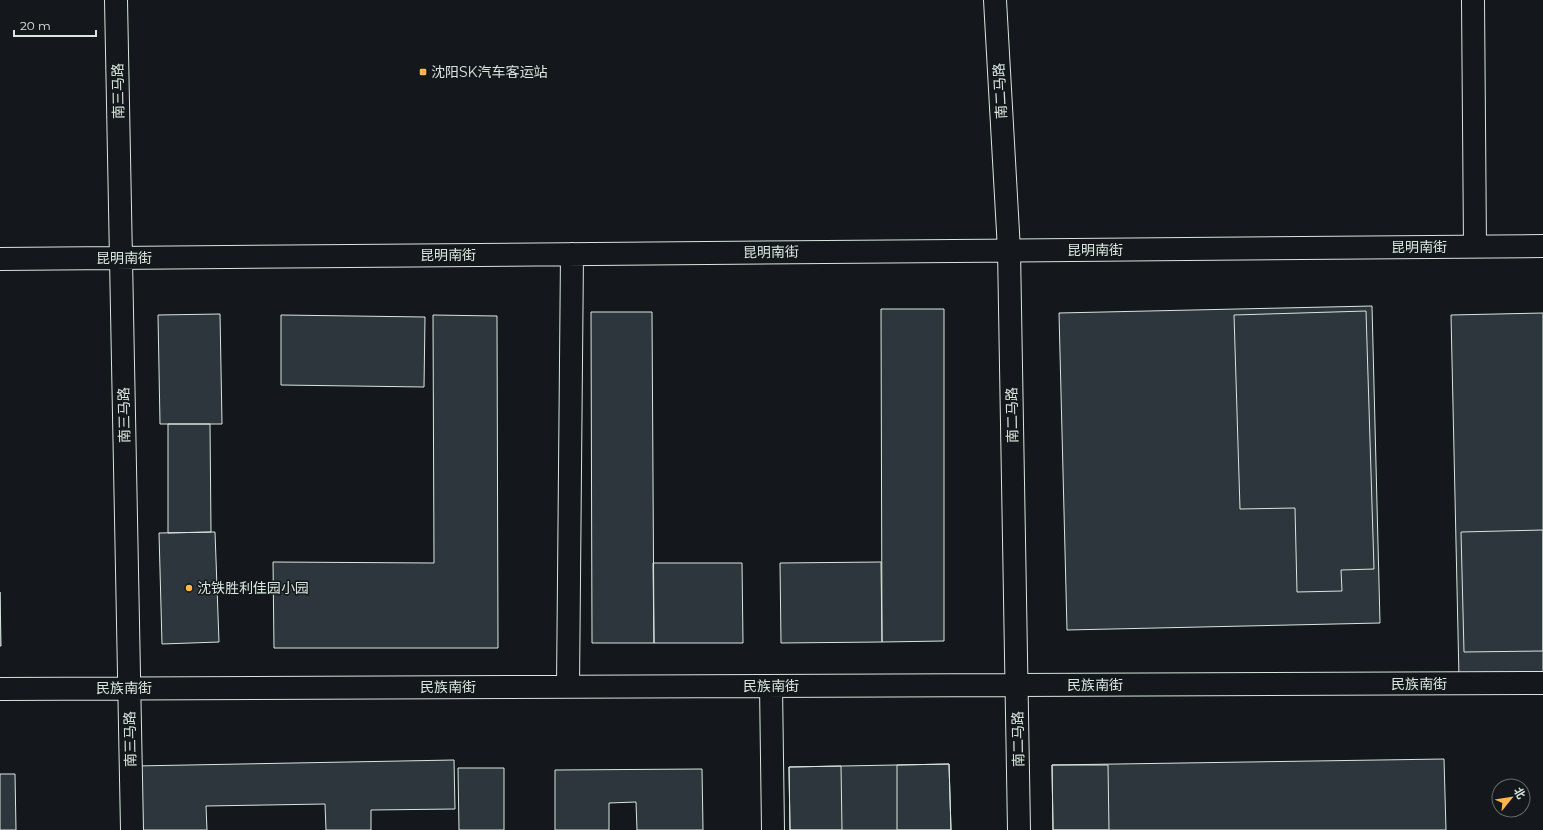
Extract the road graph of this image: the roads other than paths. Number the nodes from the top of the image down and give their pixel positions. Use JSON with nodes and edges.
{"nodes":[{"id":1,"x":116,"y":0,"type":"edge"},
{"id":2,"x":995,"y":0,"type":"edge"},
{"id":3,"x":1473,"y":0,"type":"edge"},
{"id":4,"x":1475,"y":246,"type":"junction"},
{"id":5,"x":1543,"y":246,"type":"edge"},
{"id":6,"x":1009,"y":250,"type":"junction"},
{"id":7,"x":572,"y":254,"type":"junction"},
{"id":8,"x":121,"y":258,"type":"junction"},
{"id":9,"x":0,"y":259,"type":"edge"},
{"id":10,"x":1543,"y":683,"type":"edge"},
{"id":11,"x":1017,"y":685,"type":"junction"},
{"id":12,"x":772,"y":686,"type":"junction"},
{"id":13,"x":568,"y":687,"type":"junction"},
{"id":14,"x":129,"y":688,"type":"junction"},
{"id":15,"x":0,"y":689,"type":"edge"},
{"id":16,"x":132,"y":830,"type":"edge"},
{"id":17,"x":773,"y":830,"type":"edge"},
{"id":18,"x":1019,"y":830,"type":"edge"}],
"edges":[{"from":1,"to":8,"type":"street","name":"南三马路"},
{"from":2,"to":6,"type":"street","name":"南二马路"},
{"from":3,"to":4,"type":"street"},
{"from":4,"to":5,"type":"street","name":"昆明南街"},
{"from":4,"to":6,"type":"street","name":"昆明南街"},
{"from":6,"to":7,"type":"street","name":"昆明南街"},
{"from":6,"to":11,"type":"street","name":"南二马路"},
{"from":7,"to":8,"type":"street","name":"昆明南街"},
{"from":7,"to":13,"type":"street"},
{"from":8,"to":9,"type":"street","name":"昆明南街"},
{"from":8,"to":14,"type":"street","name":"南三马路"},
{"from":10,"to":11,"type":"street","name":"民族南街"},
{"from":11,"to":12,"type":"street","name":"民族南街"},
{"from":11,"to":18,"type":"street","name":"南二马路"},
{"from":12,"to":13,"type":"street","name":"民族南街"},
{"from":12,"to":17,"type":"street"},
{"from":13,"to":14,"type":"street","name":"民族南街"},
{"from":14,"to":15,"type":"street","name":"民族南街"},
{"from":14,"to":16,"type":"street","name":"南三马路"}]}
